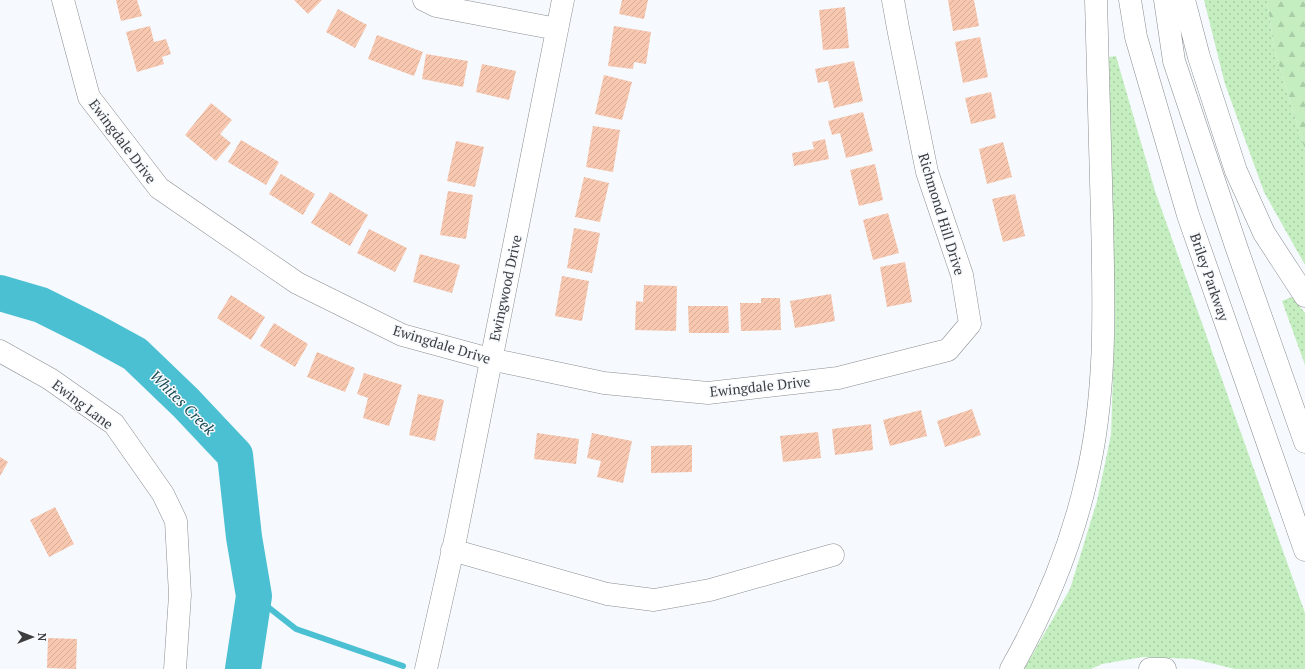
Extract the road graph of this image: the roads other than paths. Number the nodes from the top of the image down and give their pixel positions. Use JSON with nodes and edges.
{"nodes":[{"id":1,"x":63,"y":0,"type":"edge"},
{"id":2,"x":424,"y":0,"type":"edge"},
{"id":3,"x":563,"y":0,"type":"edge"},
{"id":4,"x":893,"y":0,"type":"edge"},
{"id":5,"x":1096,"y":0,"type":"edge"},
{"id":6,"x":1130,"y":0,"type":"edge"},
{"id":7,"x":1165,"y":0,"type":"edge"},
{"id":8,"x":1184,"y":0,"type":"edge"},
{"id":9,"x":557,"y":29,"type":"junction"},
{"id":10,"x":1305,"y":296,"type":"edge"},
{"id":11,"x":948,"y":350,"type":"joint"},
{"id":12,"x":0,"y":351,"type":"edge"},
{"id":13,"x":490,"y":359,"type":"junction"},
{"id":14,"x":1305,"y":442,"type":"edge"},
{"id":15,"x":452,"y":550,"type":"junction"},
{"id":16,"x":1305,"y":550,"type":"edge"},
{"id":17,"x":833,"y":555,"type":"dead end"},
{"id":18,"x":175,"y":669,"type":"edge"},
{"id":19,"x":426,"y":669,"type":"edge"},
{"id":20,"x":1010,"y":669,"type":"edge"},
{"id":21,"x":1150,"y":669,"type":"edge"},
{"id":22,"x":1165,"y":669,"type":"edge"}],
"edges":[{"from":1,"to":13,"type":"main road","name":"Ewingdale Drive"},
{"from":2,"to":9,"type":"main road"},
{"from":3,"to":9,"type":"main road","name":"Ewingwood Drive"},
{"from":4,"to":11,"type":"main road","name":"Richmond Hill Drive"},
{"from":5,"to":20,"type":"main road"},
{"from":6,"to":16,"type":"main road","name":"Briley Parkway"},
{"from":7,"to":14,"type":"main road"},
{"from":8,"to":10,"type":"main road"},
{"from":9,"to":13,"type":"main road","name":"Ewingwood Drive"},
{"from":11,"to":13,"type":"main road","name":"Ewingdale Drive"},
{"from":12,"to":18,"type":"main road","name":"Ewing Lane"},
{"from":13,"to":15,"type":"main road","name":"Ewingwood Drive"},
{"from":15,"to":17,"type":"main road"},
{"from":15,"to":19,"type":"main road","name":"Ewingwood Drive"},
{"from":21,"to":22,"type":"main road"}]}
